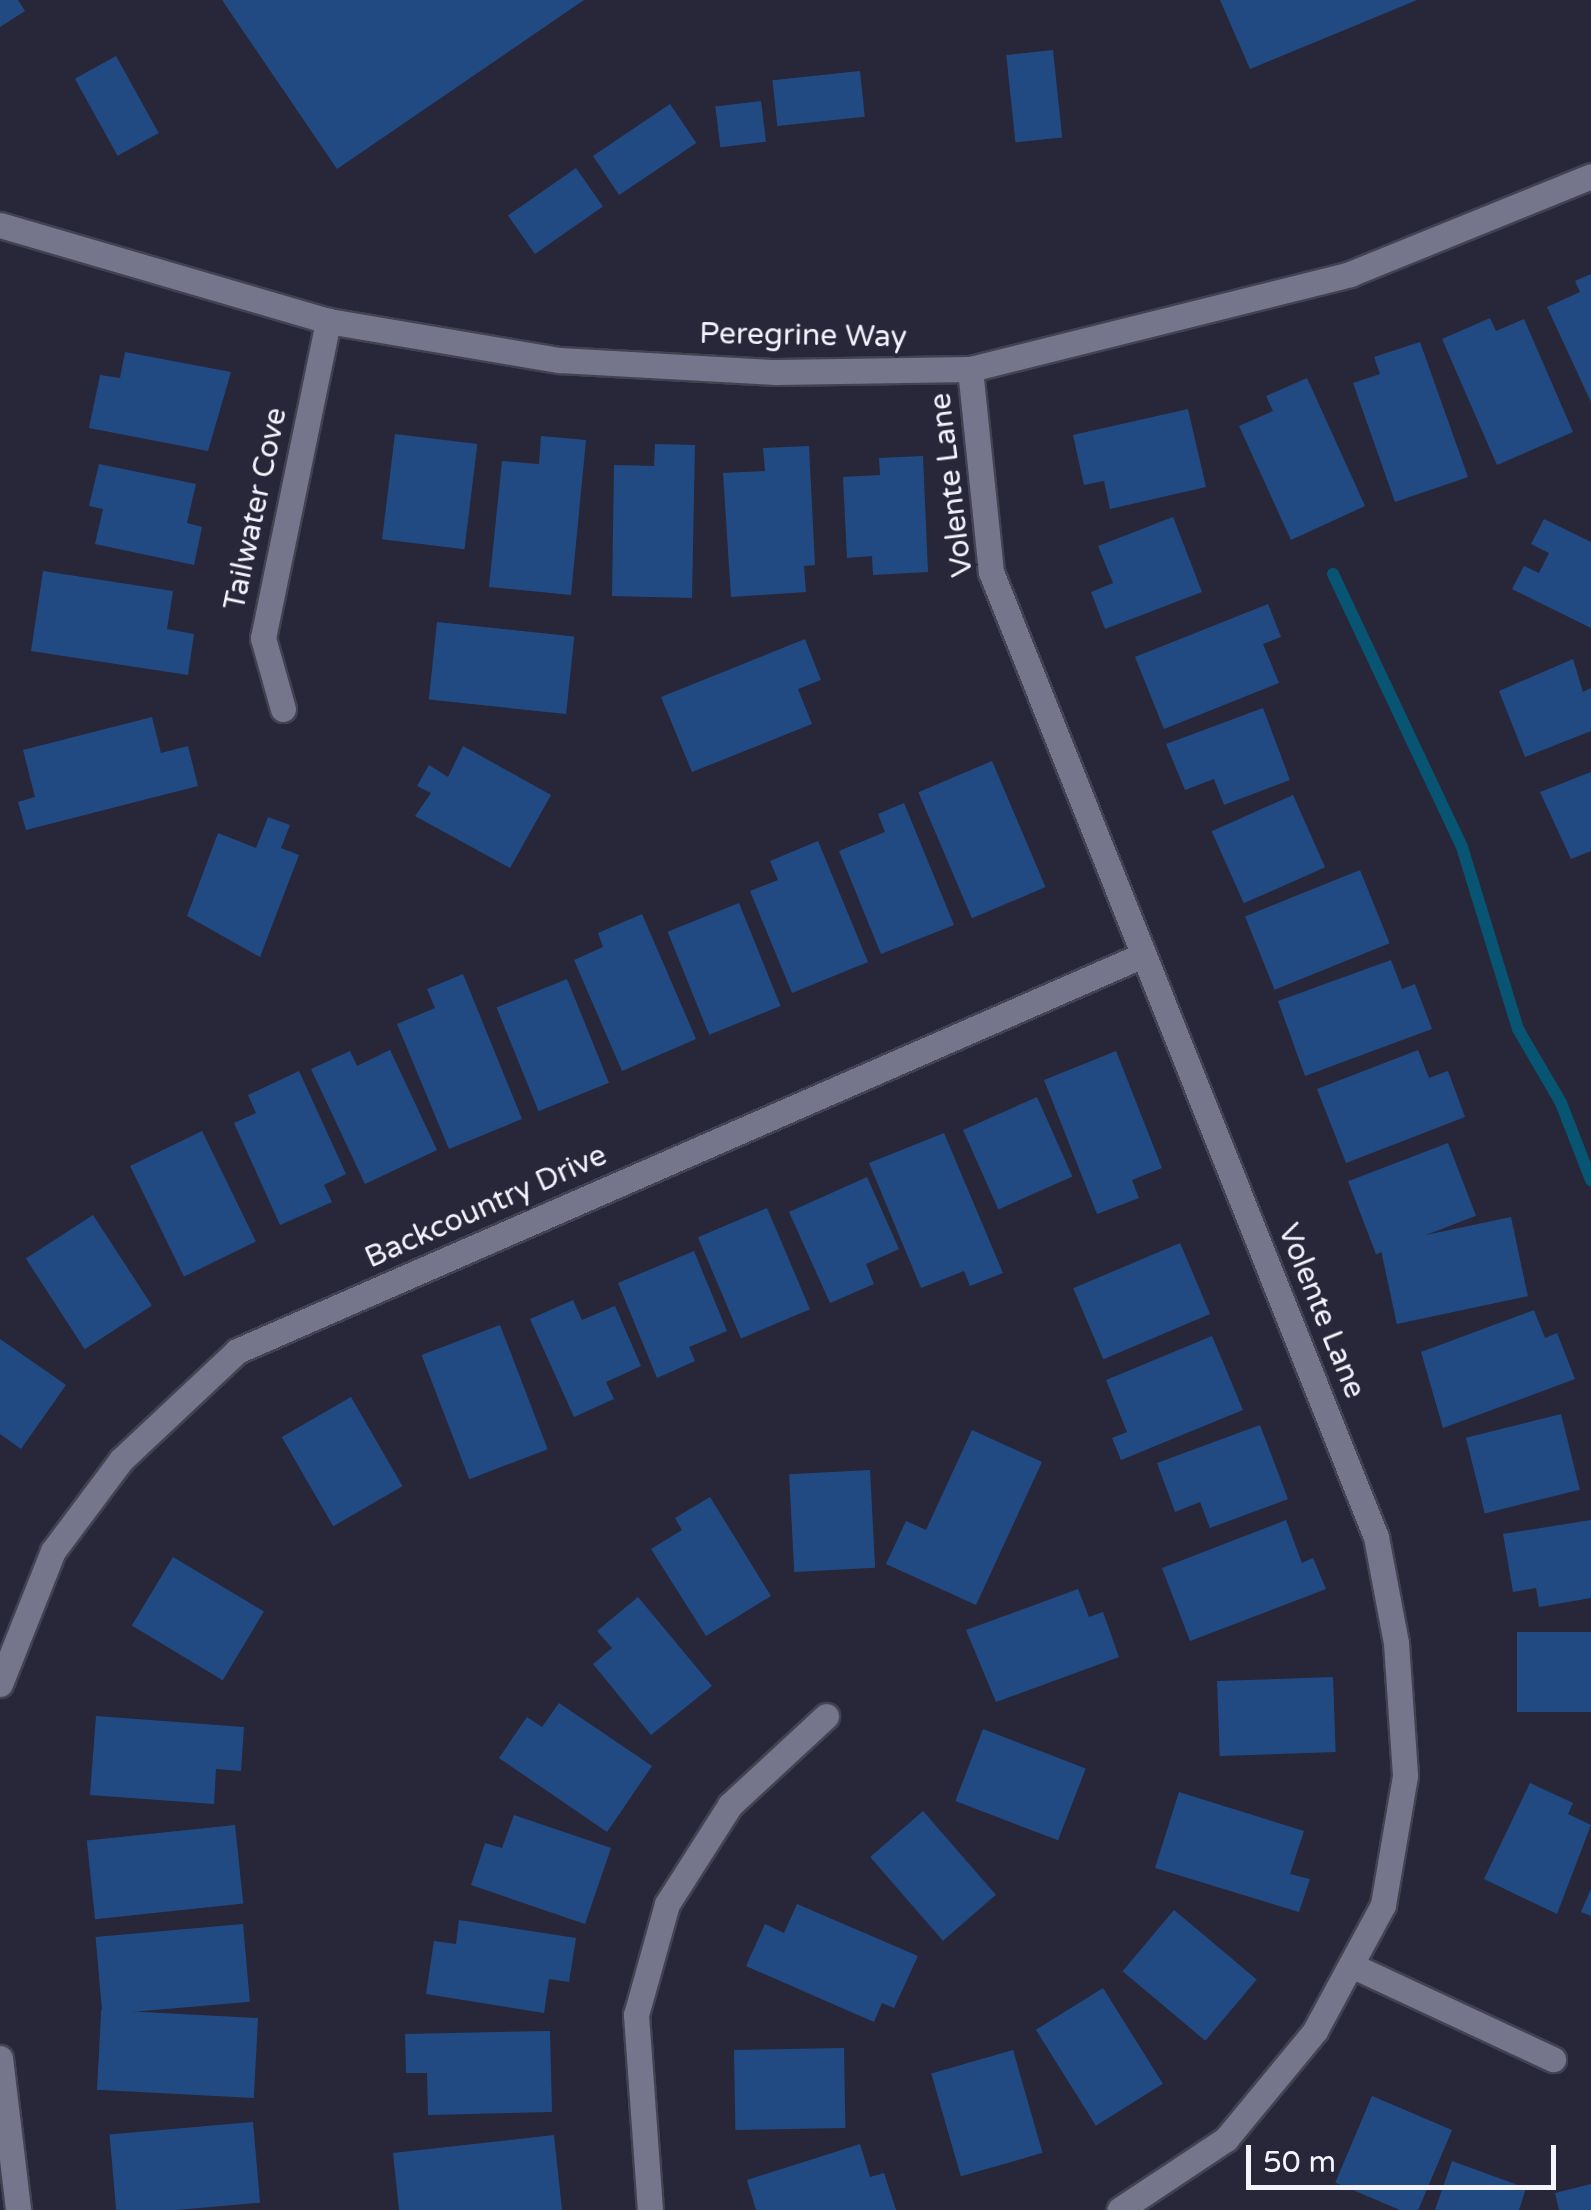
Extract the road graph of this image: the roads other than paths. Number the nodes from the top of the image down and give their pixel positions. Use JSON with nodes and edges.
{"nodes":[{"id":1,"x":1591,"y":176,"type":"edge"},
{"id":2,"x":0,"y":225,"type":"edge"},
{"id":3,"x":328,"y":321,"type":"junction"},
{"id":4,"x":970,"y":369,"type":"junction"},
{"id":5,"x":283,"y":710,"type":"dead end"},
{"id":6,"x":1143,"y":955,"type":"junction"},
{"id":7,"x":0,"y":1684,"type":"edge"},
{"id":8,"x":826,"y":1716,"type":"dead end"},
{"id":9,"x":1350,"y":1965,"type":"junction"},
{"id":10,"x":0,"y":2058,"type":"edge"},
{"id":11,"x":1553,"y":2058,"type":"dead end"},
{"id":12,"x":18,"y":2210,"type":"edge"},
{"id":13,"x":650,"y":2210,"type":"edge"},
{"id":14,"x":1119,"y":2210,"type":"edge"}],
"edges":[{"from":1,"to":4,"type":"street","name":"Peregrine Way"},
{"from":2,"to":3,"type":"street","name":"Peregrine Way"},
{"from":3,"to":4,"type":"street","name":"Peregrine Way"},
{"from":3,"to":5,"type":"street","name":"Tailwater Cove"},
{"from":4,"to":6,"type":"street","name":"Volente Lane"},
{"from":6,"to":7,"type":"street","name":"Backcountry Drive"},
{"from":6,"to":9,"type":"street","name":"Volente Lane"},
{"from":8,"to":13,"type":"street"},
{"from":9,"to":11,"type":"street"},
{"from":9,"to":14,"type":"street","name":"Volente Lane"},
{"from":10,"to":12,"type":"street"}]}
